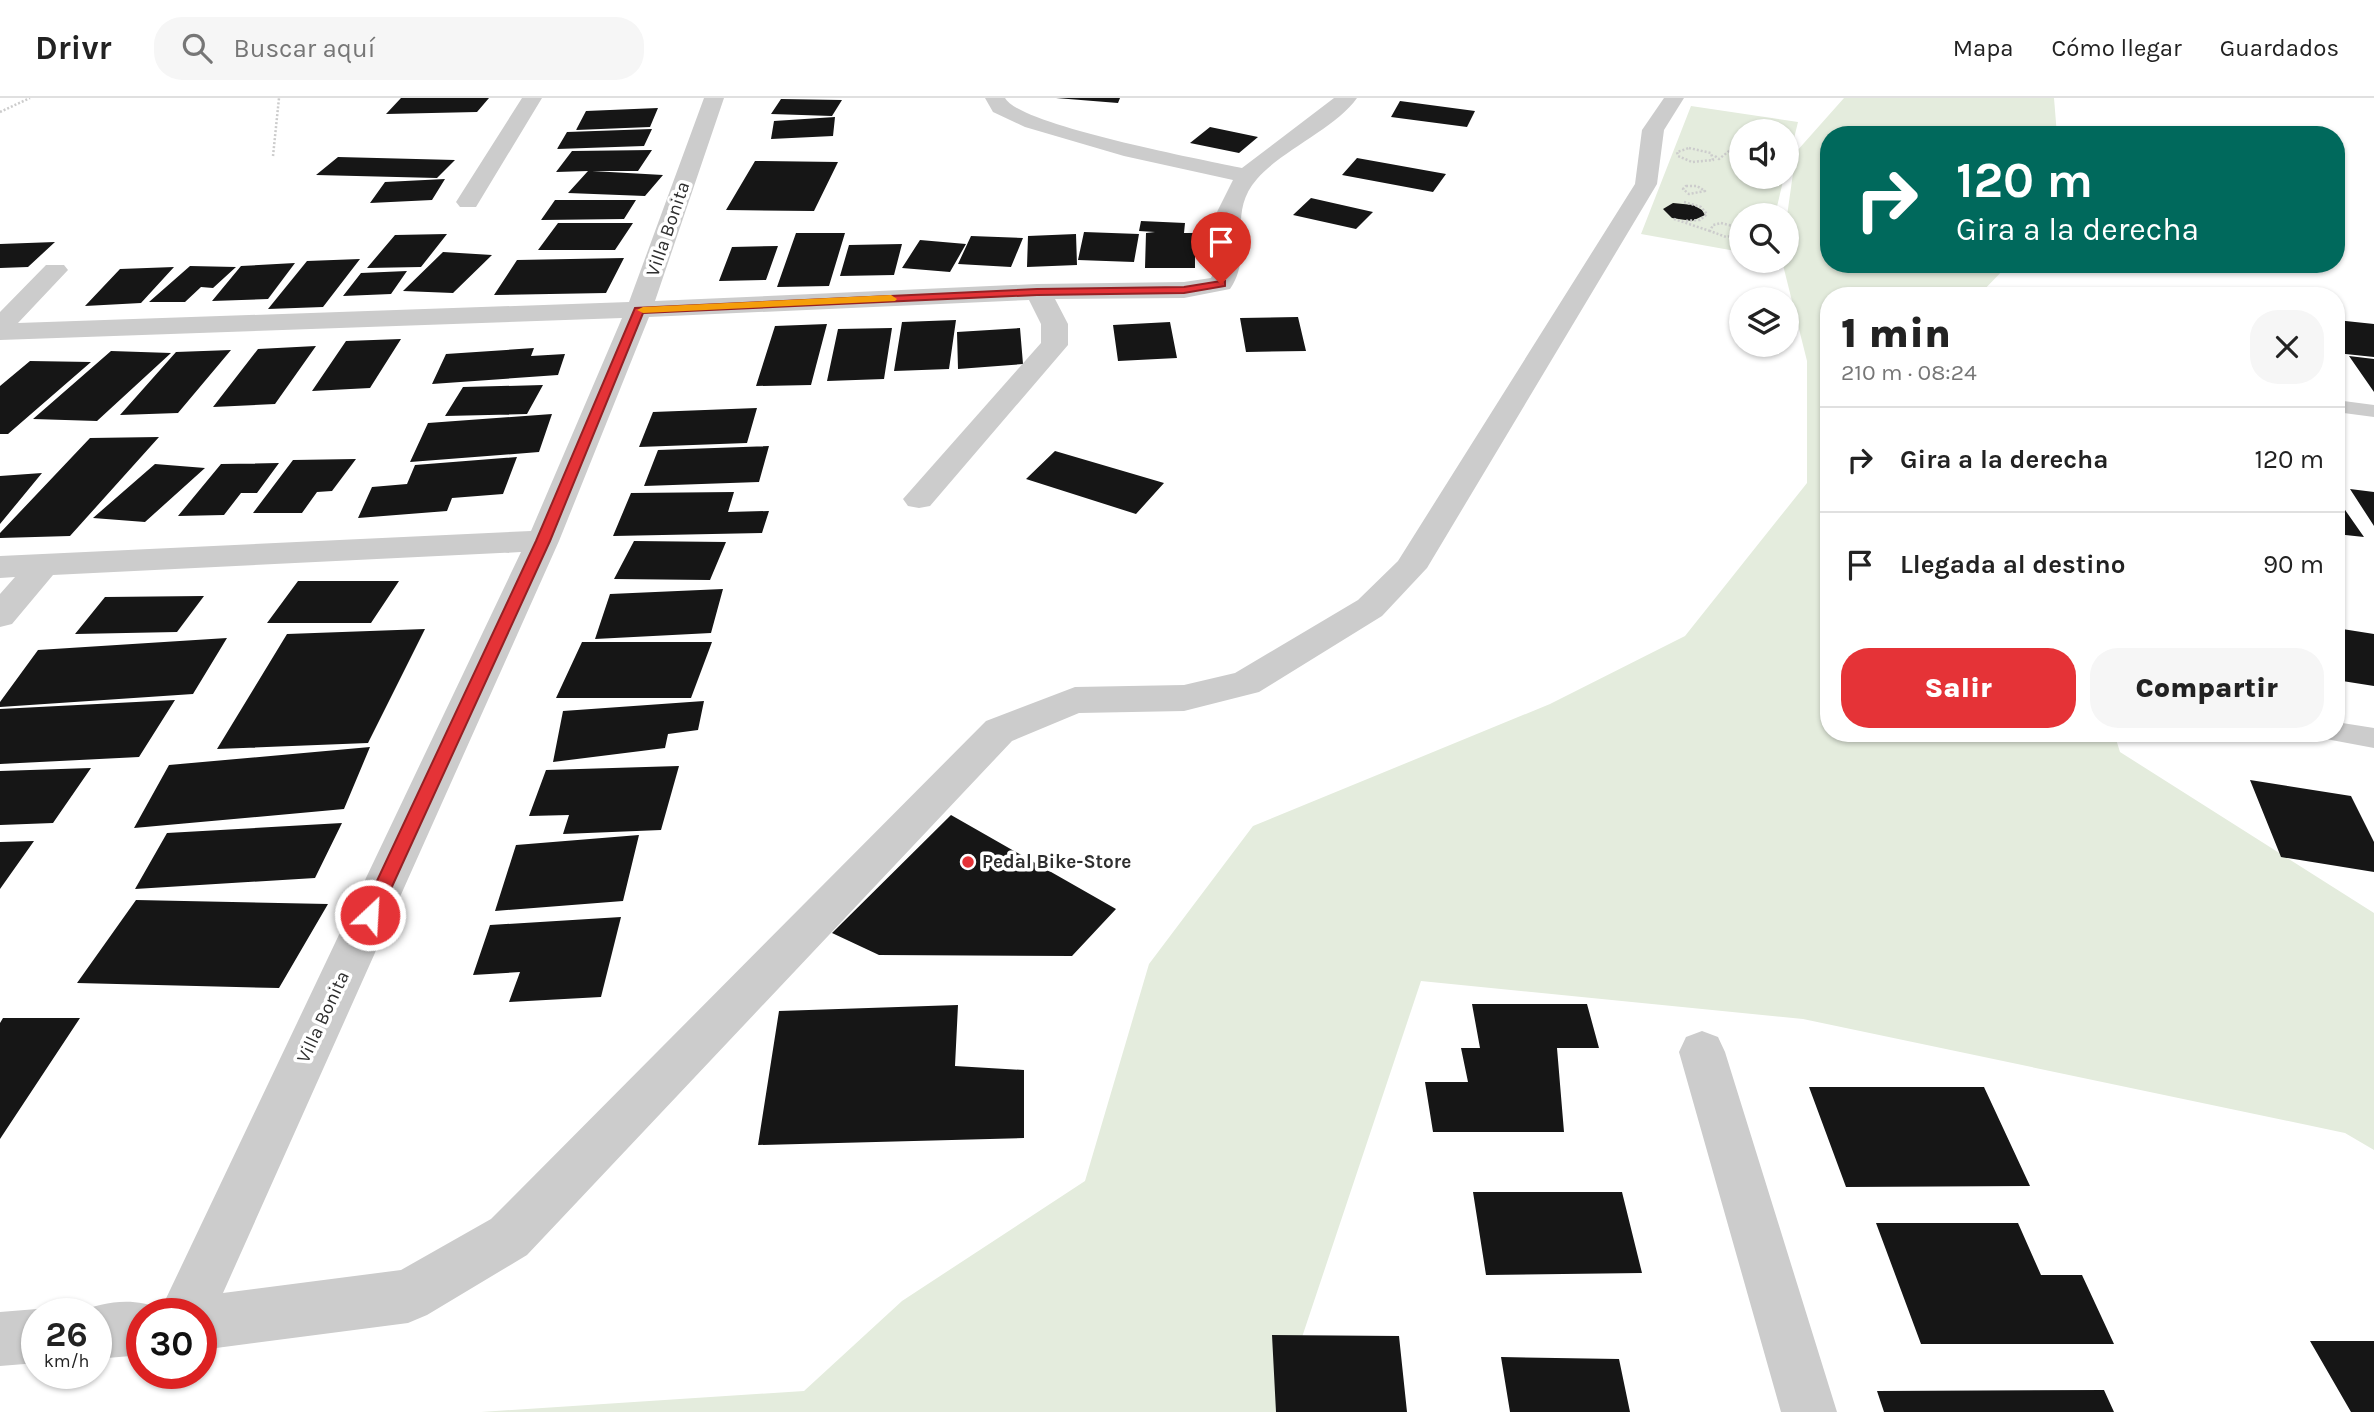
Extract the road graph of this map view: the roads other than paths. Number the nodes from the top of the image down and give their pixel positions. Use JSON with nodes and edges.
{"nodes":[{"id":1,"x":532,"y":98,"type":"edge"},
{"id":2,"x":714,"y":98,"type":"edge"},
{"id":3,"x":995,"y":98,"type":"edge"},
{"id":4,"x":1347,"y":98,"type":"edge"},
{"id":5,"x":1674,"y":98,"type":"edge"},
{"id":6,"x":1246,"y":176,"type":"junction"},
{"id":7,"x":467,"y":202,"type":"dead end"},
{"id":8,"x":55,"y":270,"type":"dead end"},
{"id":9,"x":1037,"y":292,"type":"junction"},
{"id":10,"x":639,"y":310,"type":"junction"},
{"id":11,"x":0,"y":330,"type":"edge"},
{"id":12,"x":2345,"y":407,"type":"edge"},
{"id":13,"x":2374,"y":411,"type":"edge"},
{"id":14,"x":919,"y":499,"type":"dead end"},
{"id":15,"x":543,"y":541,"type":"junction"},
{"id":16,"x":43,"y":565,"type":"junction"},
{"id":17,"x":0,"y":567,"type":"edge"},
{"id":18,"x":0,"y":617,"type":"edge"},
{"id":19,"x":2345,"y":733,"type":"edge"},
{"id":20,"x":2374,"y":738,"type":"edge"},
{"id":21,"x":1702,"y":1052,"type":"dead end"},
{"id":22,"x":193,"y":1298,"type":"edge"},
{"id":23,"x":217,"y":1321,"type":"edge"},
{"id":24,"x":21,"y":1337,"type":"edge"},
{"id":25,"x":0,"y":1339,"type":"edge"},
{"id":26,"x":1809,"y":1412,"type":"edge"}],
"edges":[{"from":1,"to":7,"type":"street"},
{"from":2,"to":10,"type":"street","name":"Villa Bonita"},
{"from":3,"to":6,"type":"street"},
{"from":4,"to":6,"type":"street"},
{"from":5,"to":23,"type":"street"},
{"from":6,"to":9,"type":"street"},
{"from":8,"to":11,"type":"street"},
{"from":9,"to":10,"type":"street"},
{"from":9,"to":14,"type":"street"},
{"from":10,"to":11,"type":"street"},
{"from":10,"to":15,"type":"street","name":"Villa Bonita"},
{"from":12,"to":13,"type":"lane"},
{"from":15,"to":16,"type":"street"},
{"from":15,"to":22,"type":"street","name":"Villa Bonita"},
{"from":16,"to":17,"type":"street"},
{"from":16,"to":18,"type":"street"},
{"from":19,"to":20,"type":"lane"},
{"from":21,"to":26,"type":"street"},
{"from":24,"to":25,"type":"street"}]}
